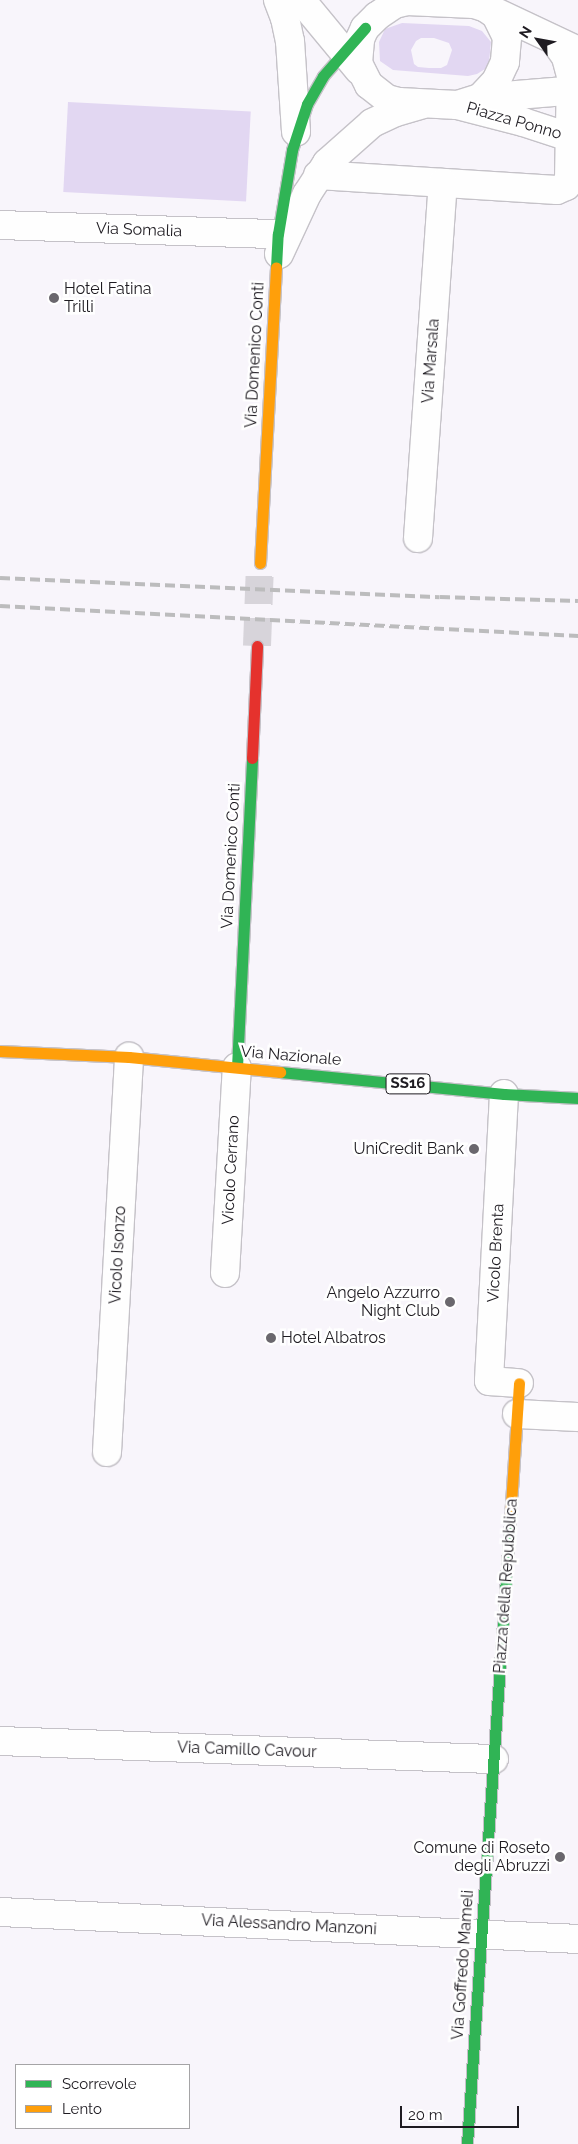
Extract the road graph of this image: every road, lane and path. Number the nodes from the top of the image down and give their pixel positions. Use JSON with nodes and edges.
{"nodes":[{"id":1,"x":278,"y":0,"type":"edge"},
{"id":2,"x":301,"y":0,"type":"edge"},
{"id":3,"x":474,"y":4,"type":"edge"},
{"id":4,"x":566,"y":45,"type":"edge"},
{"id":5,"x":352,"y":61,"type":"junction"},
{"id":6,"x":575,"y":90,"type":"edge"},
{"id":7,"x":469,"y":101,"type":"junction"},
{"id":8,"x":426,"y":103,"type":"junction"},
{"id":9,"x":574,"y":139,"type":"edge"},
{"id":10,"x":294,"y":141,"type":"junction"},
{"id":11,"x":318,"y":175,"type":"junction"},
{"id":12,"x":443,"y":183,"type":"junction"},
{"id":13,"x":0,"y":225,"type":"edge"},
{"id":14,"x":277,"y":247,"type":"junction"},
{"id":15,"x":418,"y":538,"type":"dead end"},
{"id":16,"x":260,"y":564,"type":"tunnel mouth"},
{"id":17,"x":257,"y":646,"type":"tunnel mouth"},
{"id":18,"x":0,"y":1051,"type":"edge"},
{"id":19,"x":129,"y":1057,"type":"junction"},
{"id":20,"x":237,"y":1067,"type":"junction"},
{"id":21,"x":504,"y":1094,"type":"junction"},
{"id":22,"x":578,"y":1098,"type":"edge"},
{"id":23,"x":225,"y":1273,"type":"dead end"},
{"id":24,"x":520,"y":1383,"type":"joint"},
{"id":25,"x":517,"y":1414,"type":"junction"},
{"id":26,"x":578,"y":1417,"type":"edge"},
{"id":27,"x":107,"y":1452,"type":"dead end"},
{"id":28,"x":0,"y":1741,"type":"edge"},
{"id":29,"x":494,"y":1759,"type":"junction"},
{"id":30,"x":0,"y":1912,"type":"edge"},
{"id":31,"x":482,"y":1935,"type":"junction"},
{"id":32,"x":578,"y":1939,"type":"edge"},
{"id":33,"x":467,"y":2144,"type":"edge"}],
"edges":[{"from":1,"to":10,"type":"street"},
{"from":2,"to":5,"type":"street","name":"Piazza Ponno"},
{"from":3,"to":4,"type":"street"},
{"from":3,"to":5,"type":"street"},
{"from":3,"to":7,"type":"street","name":"Piazza Ponno"},
{"from":4,"to":6,"type":"street"},
{"from":5,"to":8,"type":"street","name":"Piazza Ponno"},
{"from":5,"to":10,"type":"street"},
{"from":6,"to":7,"type":"street","name":"Piazza Ponno"},
{"from":6,"to":9,"type":"street"},
{"from":7,"to":8,"type":"street","name":"Piazza Ponno"},
{"from":7,"to":9,"type":"street","name":"Piazza Ponno"},
{"from":8,"to":11,"type":"street","name":"Piazza Ponno"},
{"from":9,"to":12,"type":"street"},
{"from":10,"to":14,"type":"street","name":"Via Domenico Conti"},
{"from":11,"to":12,"type":"street"},
{"from":11,"to":14,"type":"street","name":"Piazza Ponno"},
{"from":12,"to":15,"type":"street","name":"Via Marsala"},
{"from":13,"to":14,"type":"street","name":"Via Somalia"},
{"from":14,"to":16,"type":"street","name":"Via Domenico Conti"},
{"from":17,"to":20,"type":"street","name":"Via Domenico Conti"},
{"from":18,"to":19,"type":"street","name":"Via Nazionale","number":"SS16"},
{"from":19,"to":20,"type":"street","name":"Via Nazionale","number":"SS16"},
{"from":19,"to":27,"type":"street","name":"Vicolo Isonzo"},
{"from":20,"to":21,"type":"street","name":"Via Nazionale","number":"SS16"},
{"from":20,"to":23,"type":"street","name":"Vicolo Cerrano"},
{"from":21,"to":22,"type":"street","name":"Via Nazionale","number":"SS16"},
{"from":21,"to":24,"type":"street","name":"Vicolo Brenta"},
{"from":24,"to":25,"type":"street","name":"Piazza della Repubblica"},
{"from":25,"to":26,"type":"street"},
{"from":25,"to":29,"type":"street","name":"Piazza della Repubblica"},
{"from":28,"to":29,"type":"street","name":"Via Camillo Cavour"},
{"from":29,"to":31,"type":"street","name":"Via Goffredo Mameli"},
{"from":30,"to":31,"type":"street","name":"Via Alessandro Manzoni"},
{"from":31,"to":32,"type":"street","name":"Via Alessandro Manzoni"},
{"from":31,"to":33,"type":"street","name":"Via Goffredo Mameli"}]}
